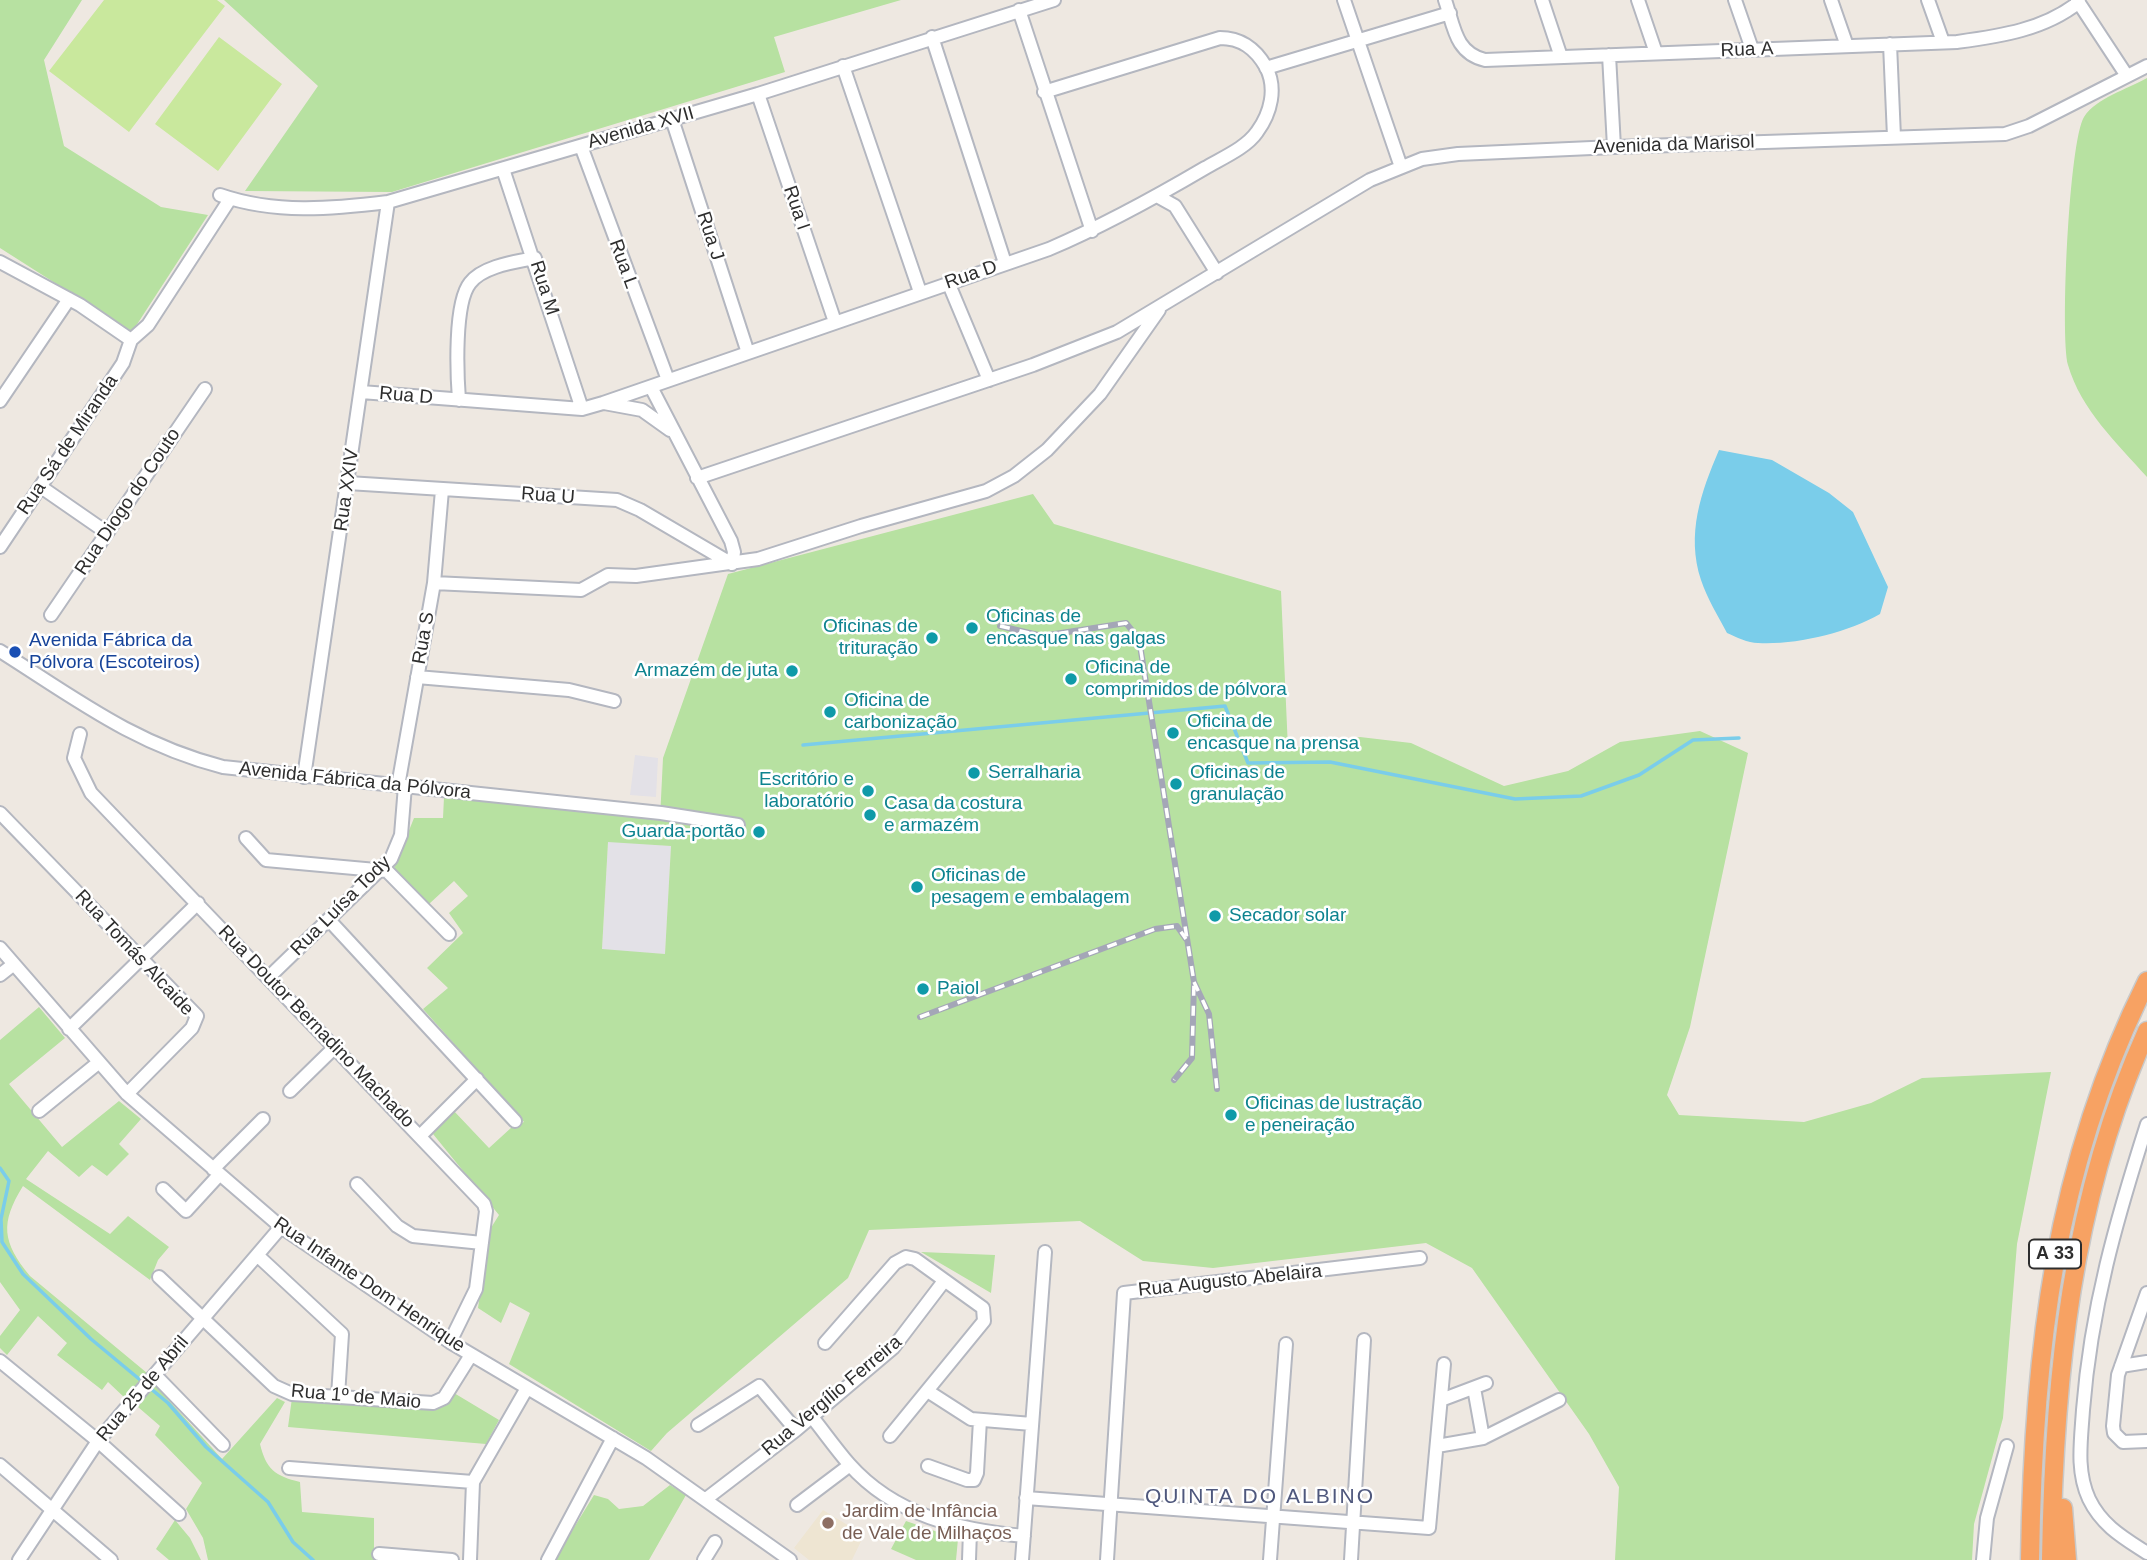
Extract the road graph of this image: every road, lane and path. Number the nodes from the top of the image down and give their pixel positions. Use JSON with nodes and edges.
{"nodes":[{"id":1,"x":1054,"y":0,"type":"edge"},
{"id":2,"x":1344,"y":0,"type":"edge"},
{"id":3,"x":1445,"y":0,"type":"edge"},
{"id":4,"x":1542,"y":0,"type":"edge"},
{"id":5,"x":1638,"y":0,"type":"edge"},
{"id":6,"x":1735,"y":0,"type":"edge"},
{"id":7,"x":1831,"y":0,"type":"edge"},
{"id":8,"x":1928,"y":0,"type":"edge"},
{"id":9,"x":2078,"y":1,"type":"edge"},
{"id":10,"x":1019,"y":10,"type":"junction"},
{"id":11,"x":1450,"y":13,"type":"junction"},
{"id":12,"x":932,"y":37,"type":"junction"},
{"id":13,"x":1358,"y":41,"type":"junction"},
{"id":14,"x":1942,"y":42,"type":"junction"},
{"id":15,"x":1890,"y":44,"type":"junction"},
{"id":16,"x":1847,"y":46,"type":"junction"},
{"id":17,"x":1752,"y":50,"type":"junction"},
{"id":18,"x":1656,"y":53,"type":"junction"},
{"id":19,"x":1609,"y":55,"type":"junction"},
{"id":20,"x":1561,"y":57,"type":"junction"},
{"id":21,"x":843,"y":66,"type":"junction"},
{"id":22,"x":2147,"y":66,"type":"edge"},
{"id":23,"x":1266,"y":68,"type":"junction"},
{"id":24,"x":2127,"y":76,"type":"junction"},
{"id":25,"x":1044,"y":92,"type":"junction"},
{"id":26,"x":758,"y":94,"type":"junction"},
{"id":27,"x":671,"y":119,"type":"junction"},
{"id":28,"x":1894,"y":137,"type":"junction"},
{"id":29,"x":581,"y":146,"type":"junction"},
{"id":30,"x":1614,"y":147,"type":"junction"},
{"id":31,"x":1401,"y":167,"type":"junction"},
{"id":32,"x":503,"y":169,"type":"junction"},
{"id":33,"x":1157,"y":196,"type":"junction"},
{"id":34,"x":225,"y":197,"type":"joint"},
{"id":35,"x":388,"y":202,"type":"junction"},
{"id":36,"x":1092,"y":231,"type":"junction"},
{"id":37,"x":534,"y":258,"type":"junction"},
{"id":38,"x":0,"y":262,"type":"edge"},
{"id":39,"x":1005,"y":263,"type":"junction"},
{"id":40,"x":1217,"y":273,"type":"junction"},
{"id":41,"x":948,"y":282,"type":"junction"},
{"id":42,"x":920,"y":292,"type":"junction"},
{"id":43,"x":69,"y":299,"type":"junction"},
{"id":44,"x":1164,"y":305,"type":"junction"},
{"id":45,"x":835,"y":323,"type":"junction"},
{"id":46,"x":131,"y":340,"type":"junction"},
{"id":47,"x":748,"y":353,"type":"junction"},
{"id":48,"x":668,"y":380,"type":"junction"},
{"id":49,"x":989,"y":380,"type":"junction"},
{"id":50,"x":651,"y":387,"type":"junction"},
{"id":51,"x":205,"y":389,"type":"dead end"},
{"id":52,"x":361,"y":392,"type":"junction"},
{"id":53,"x":459,"y":400,"type":"junction"},
{"id":54,"x":0,"y":401,"type":"edge"},
{"id":55,"x":603,"y":403,"type":"junction"},
{"id":56,"x":582,"y":408,"type":"junction"},
{"id":57,"x":676,"y":435,"type":"junction"},
{"id":58,"x":697,"y":478,"type":"junction"},
{"id":59,"x":348,"y":483,"type":"junction"},
{"id":60,"x":41,"y":487,"type":"junction"},
{"id":61,"x":442,"y":490,"type":"junction"},
{"id":62,"x":6,"y":528,"type":"edge"},
{"id":63,"x":106,"y":532,"type":"junction"},
{"id":64,"x":0,"y":547,"type":"edge"},
{"id":65,"x":732,"y":564,"type":"junction"},
{"id":66,"x":434,"y":583,"type":"junction"},
{"id":67,"x":51,"y":615,"type":"dead end"},
{"id":68,"x":0,"y":651,"type":"edge"},
{"id":69,"x":417,"y":677,"type":"junction"},
{"id":70,"x":614,"y":701,"type":"dead end"},
{"id":71,"x":80,"y":734,"type":"dead end"},
{"id":72,"x":304,"y":777,"type":"junction"},
{"id":73,"x":401,"y":786,"type":"junction"},
{"id":74,"x":0,"y":813,"type":"edge"},
{"id":75,"x":738,"y":825,"type":"dead end"},
{"id":76,"x":246,"y":838,"type":"dead end"},
{"id":77,"x":381,"y":870,"type":"junction"},
{"id":78,"x":198,"y":903,"type":"junction"},
{"id":79,"x":329,"y":920,"type":"junction"},
{"id":80,"x":449,"y":934,"type":"dead end"},
{"id":81,"x":0,"y":948,"type":"edge"},
{"id":82,"x":142,"y":958,"type":"junction"},
{"id":83,"x":14,"y":964,"type":"junction"},
{"id":84,"x":0,"y":975,"type":"edge"},
{"id":85,"x":269,"y":977,"type":"junction"},
{"id":86,"x":2147,"y":981,"type":"edge"},
{"id":87,"x":69,"y":1029,"type":"junction"},
{"id":88,"x":2147,"y":1031,"type":"edge"},
{"id":89,"x":335,"y":1047,"type":"junction"},
{"id":90,"x":98,"y":1063,"type":"junction"},
{"id":91,"x":2128,"y":1076,"type":"junction"},
{"id":92,"x":477,"y":1079,"type":"junction"},
{"id":93,"x":290,"y":1091,"type":"dead end"},
{"id":94,"x":127,"y":1094,"type":"junction"},
{"id":95,"x":39,"y":1111,"type":"dead end"},
{"id":96,"x":263,"y":1119,"type":"dead end"},
{"id":97,"x":515,"y":1121,"type":"dead end"},
{"id":98,"x":2147,"y":1124,"type":"edge"},
{"id":99,"x":420,"y":1136,"type":"junction"},
{"id":100,"x":216,"y":1172,"type":"junction"},
{"id":101,"x":356,"y":1184,"type":"dead end"},
{"id":102,"x":163,"y":1189,"type":"dead end"},
{"id":103,"x":281,"y":1227,"type":"junction"},
{"id":104,"x":482,"y":1243,"type":"junction"},
{"id":105,"x":1045,"y":1252,"type":"dead end"},
{"id":106,"x":257,"y":1255,"type":"junction"},
{"id":107,"x":1420,"y":1258,"type":"dead end"},
{"id":108,"x":159,"y":1277,"type":"dead end"},
{"id":109,"x":944,"y":1281,"type":"junction"},
{"id":110,"x":2147,"y":1293,"type":"edge"},
{"id":111,"x":203,"y":1317,"type":"junction"},
{"id":112,"x":1364,"y":1340,"type":"dead end"},
{"id":113,"x":450,"y":1342,"type":"junction"},
{"id":114,"x":825,"y":1343,"type":"dead end"},
{"id":115,"x":1286,"y":1344,"type":"dead end"},
{"id":116,"x":471,"y":1355,"type":"junction"},
{"id":117,"x":2147,"y":1362,"type":"edge"},
{"id":118,"x":1,"y":1364,"type":"edge"},
{"id":119,"x":1444,"y":1364,"type":"dead end"},
{"id":120,"x":2121,"y":1366,"type":"junction"},
{"id":121,"x":155,"y":1375,"type":"junction"},
{"id":122,"x":527,"y":1388,"type":"junction"},
{"id":123,"x":929,"y":1392,"type":"junction"},
{"id":124,"x":338,"y":1396,"type":"junction"},
{"id":125,"x":1441,"y":1400,"type":"junction"},
{"id":126,"x":1559,"y":1400,"type":"dead end"},
{"id":127,"x":812,"y":1417,"type":"junction"},
{"id":128,"x":980,"y":1420,"type":"junction"},
{"id":129,"x":1032,"y":1424,"type":"junction"},
{"id":130,"x":698,"y":1425,"type":"dead end"},
{"id":131,"x":796,"y":1430,"type":"junction"},
{"id":132,"x":890,"y":1436,"type":"dead end"},
{"id":133,"x":613,"y":1438,"type":"junction"},
{"id":134,"x":1483,"y":1438,"type":"junction"},
{"id":135,"x":98,"y":1441,"type":"junction"},
{"id":136,"x":2147,"y":1441,"type":"edge"},
{"id":137,"x":223,"y":1446,"type":"dead end"},
{"id":138,"x":1437,"y":1446,"type":"junction"},
{"id":139,"x":2007,"y":1446,"type":"dead end"},
{"id":140,"x":0,"y":1465,"type":"edge"},
{"id":141,"x":850,"y":1465,"type":"junction"},
{"id":142,"x":928,"y":1466,"type":"dead end"},
{"id":143,"x":289,"y":1468,"type":"dead end"},
{"id":144,"x":473,"y":1482,"type":"junction"},
{"id":145,"x":1026,"y":1498,"type":"junction"},
{"id":146,"x":706,"y":1499,"type":"junction"},
{"id":147,"x":1111,"y":1503,"type":"junction"},
{"id":148,"x":797,"y":1505,"type":"dead end"},
{"id":149,"x":51,"y":1510,"type":"junction"},
{"id":150,"x":179,"y":1514,"type":"dead end"},
{"id":151,"x":1273,"y":1516,"type":"junction"},
{"id":152,"x":1353,"y":1523,"type":"junction"},
{"id":153,"x":970,"y":1531,"type":"junction"},
{"id":154,"x":1024,"y":1536,"type":"junction"},
{"id":155,"x":715,"y":1542,"type":"dead end"},
{"id":156,"x":2147,"y":1553,"type":"edge"},
{"id":157,"x":379,"y":1554,"type":"dead end"},
{"id":158,"x":19,"y":1560,"type":"edge"},
{"id":159,"x":111,"y":1560,"type":"edge"},
{"id":160,"x":452,"y":1560,"type":"edge"},
{"id":161,"x":470,"y":1560,"type":"edge"},
{"id":162,"x":548,"y":1560,"type":"edge"},
{"id":163,"x":704,"y":1560,"type":"edge"},
{"id":164,"x":790,"y":1560,"type":"edge"},
{"id":165,"x":969,"y":1560,"type":"edge"},
{"id":166,"x":1022,"y":1560,"type":"edge"},
{"id":167,"x":1107,"y":1560,"type":"edge"},
{"id":168,"x":1270,"y":1560,"type":"edge"},
{"id":169,"x":1351,"y":1560,"type":"edge"},
{"id":170,"x":1983,"y":1560,"type":"edge"},
{"id":171,"x":2030,"y":1560,"type":"edge"},
{"id":172,"x":2051,"y":1560,"type":"edge"},
{"id":173,"x":2067,"y":1560,"type":"edge"}],
"edges":[{"from":1,"to":10,"type":"street","name":"Avenida XVII"},
{"from":2,"to":13,"type":"street"},
{"from":3,"to":11,"type":"street","name":"Rua A"},
{"from":4,"to":20,"type":"street"},
{"from":5,"to":18,"type":"street"},
{"from":6,"to":17,"type":"street"},
{"from":7,"to":16,"type":"street"},
{"from":8,"to":14,"type":"street"},
{"from":9,"to":14,"type":"street","name":"Rua A"},
{"from":9,"to":24,"type":"street"},
{"from":10,"to":12,"type":"street","name":"Avenida XVII"},
{"from":10,"to":25,"type":"street"},
{"from":11,"to":13,"type":"street"},
{"from":11,"to":20,"type":"street","name":"Rua A"},
{"from":12,"to":21,"type":"street","name":"Avenida XVII"},
{"from":12,"to":39,"type":"street"},
{"from":13,"to":23,"type":"street"},
{"from":13,"to":31,"type":"street"},
{"from":14,"to":15,"type":"street","name":"Rua A"},
{"from":15,"to":16,"type":"street","name":"Rua A"},
{"from":15,"to":28,"type":"street"},
{"from":16,"to":17,"type":"street","name":"Rua A"},
{"from":17,"to":18,"type":"street","name":"Rua A"},
{"from":18,"to":19,"type":"street","name":"Rua A"},
{"from":19,"to":20,"type":"street","name":"Rua A"},
{"from":19,"to":30,"type":"street"},
{"from":21,"to":26,"type":"street","name":"Avenida XVII"},
{"from":21,"to":42,"type":"street"},
{"from":22,"to":24,"type":"street","name":"Avenida da Marisol"},
{"from":23,"to":25,"type":"street"},
{"from":23,"to":33,"type":"street","name":"Rua D"},
{"from":24,"to":28,"type":"street","name":"Avenida da Marisol"},
{"from":25,"to":36,"type":"street"},
{"from":26,"to":27,"type":"street","name":"Avenida XVII"},
{"from":26,"to":45,"type":"street","name":"Rua I"},
{"from":27,"to":29,"type":"street","name":"Avenida XVII"},
{"from":27,"to":47,"type":"street","name":"Rua J"},
{"from":28,"to":30,"type":"street","name":"Avenida da Marisol"},
{"from":29,"to":32,"type":"street","name":"Avenida XVII"},
{"from":29,"to":48,"type":"street","name":"Rua L"},
{"from":30,"to":31,"type":"street","name":"Avenida da Marisol"},
{"from":31,"to":40,"type":"street","name":"Avenida da Marisol"},
{"from":32,"to":35,"type":"street","name":"Avenida XVII"},
{"from":32,"to":37,"type":"street","name":"Rua M"},
{"from":33,"to":36,"type":"street","name":"Rua D"},
{"from":33,"to":40,"type":"street"},
{"from":34,"to":35,"type":"street","name":"Avenida XVII"},
{"from":34,"to":46,"type":"street","name":"Rua Sá de Miranda"},
{"from":35,"to":52,"type":"street","name":"Rua XXIV"},
{"from":36,"to":39,"type":"street","name":"Rua D"},
{"from":37,"to":53,"type":"street"},
{"from":37,"to":56,"type":"street","name":"Rua M"},
{"from":38,"to":43,"type":"street"},
{"from":39,"to":41,"type":"street","name":"Rua D"},
{"from":40,"to":44,"type":"street","name":"Avenida da Marisol"},
{"from":41,"to":42,"type":"street","name":"Rua D"},
{"from":41,"to":49,"type":"street"},
{"from":42,"to":45,"type":"street","name":"Rua D"},
{"from":43,"to":46,"type":"street"},
{"from":43,"to":54,"type":"street"},
{"from":44,"to":49,"type":"street","name":"Avenida da Marisol"},
{"from":44,"to":65,"type":"street"},
{"from":45,"to":47,"type":"street","name":"Rua D"},
{"from":46,"to":60,"type":"street","name":"Rua Sá de Miranda"},
{"from":47,"to":48,"type":"street","name":"Rua D"},
{"from":48,"to":50,"type":"street","name":"Rua D"},
{"from":49,"to":58,"type":"street","name":"Avenida da Marisol"},
{"from":50,"to":55,"type":"street","name":"Rua D"},
{"from":50,"to":57,"type":"street"},
{"from":51,"to":63,"type":"street","name":"Rua Diogo do Couto"},
{"from":52,"to":53,"type":"street","name":"Rua D"},
{"from":52,"to":59,"type":"street","name":"Rua XXIV"},
{"from":53,"to":56,"type":"street","name":"Rua D"},
{"from":55,"to":56,"type":"street","name":"Rua D"},
{"from":55,"to":57,"type":"street"},
{"from":57,"to":58,"type":"street"},
{"from":58,"to":65,"type":"street"},
{"from":59,"to":61,"type":"street","name":"Rua U"},
{"from":59,"to":72,"type":"street","name":"Rua XXIV"},
{"from":60,"to":62,"type":"street","name":"Rua Sá de Miranda"},
{"from":60,"to":63,"type":"street"},
{"from":61,"to":65,"type":"street","name":"Rua U"},
{"from":61,"to":66,"type":"street","name":"Rua S"},
{"from":62,"to":64,"type":"street","name":"Rua Sá de Miranda"},
{"from":63,"to":67,"type":"street","name":"Rua Diogo do Couto"},
{"from":65,"to":66,"type":"street"},
{"from":66,"to":69,"type":"street","name":"Rua S"},
{"from":68,"to":72,"type":"street","name":"Avenida Fábrica da Pólvora"},
{"from":69,"to":70,"type":"street"},
{"from":69,"to":73,"type":"street","name":"Rua S"},
{"from":71,"to":78,"type":"street","name":"Rua Doutor Bernadino Machado"},
{"from":72,"to":73,"type":"street","name":"Avenida Fábrica da Pólvora"},
{"from":73,"to":75,"type":"street","name":"Avenida Fábrica da Pólvora"},
{"from":73,"to":77,"type":"street","name":"Rua Luísa Tody"},
{"from":74,"to":82,"type":"street","name":"Rua Tomás Alcaide"},
{"from":76,"to":77,"type":"street"},
{"from":77,"to":79,"type":"street","name":"Rua Luísa Tody"},
{"from":77,"to":80,"type":"street"},
{"from":78,"to":82,"type":"street"},
{"from":78,"to":85,"type":"street","name":"Rua Doutor Bernadino Machado"},
{"from":79,"to":85,"type":"street","name":"Rua Luísa Tody"},
{"from":79,"to":92,"type":"street"},
{"from":81,"to":83,"type":"street","name":"Rua Infante Dom Henrique"},
{"from":82,"to":87,"type":"street"},
{"from":82,"to":94,"type":"street","name":"Rua Tomás Alcaide"},
{"from":83,"to":84,"type":"street"},
{"from":83,"to":87,"type":"street","name":"Rua Infante Dom Henrique"},
{"from":85,"to":89,"type":"street","name":"Rua Doutor Bernadino Machado"},
{"from":86,"to":171,"type":"highway","number":"A 33"},
{"from":87,"to":90,"type":"street","name":"Rua Infante Dom Henrique"},
{"from":88,"to":91,"type":"highway","number":"A 33"},
{"from":89,"to":93,"type":"street"},
{"from":89,"to":99,"type":"street","name":"Rua Doutor Bernadino Machado"},
{"from":90,"to":94,"type":"street","name":"Rua Infante Dom Henrique"},
{"from":90,"to":95,"type":"street"},
{"from":91,"to":172,"type":"highway","number":"A 33"},
{"from":91,"to":173,"type":"highway"},
{"from":92,"to":97,"type":"street"},
{"from":92,"to":99,"type":"street"},
{"from":94,"to":100,"type":"street","name":"Rua Infante Dom Henrique"},
{"from":96,"to":100,"type":"street"},
{"from":98,"to":156,"type":"street"},
{"from":99,"to":104,"type":"street","name":"Rua Doutor Bernadino Machado"},
{"from":100,"to":102,"type":"street"},
{"from":100,"to":103,"type":"street","name":"Rua Infante Dom Henrique"},
{"from":101,"to":104,"type":"street"},
{"from":103,"to":106,"type":"street","name":"Rua 25 de Abril"},
{"from":103,"to":113,"type":"street","name":"Rua Infante Dom Henrique"},
{"from":104,"to":113,"type":"street","name":"Rua Doutor Bernadino Machado"},
{"from":105,"to":129,"type":"street"},
{"from":106,"to":111,"type":"street","name":"Rua 25 de Abril"},
{"from":106,"to":124,"type":"street"},
{"from":107,"to":147,"type":"street","name":"Rua Augusto Abelaira"},
{"from":108,"to":111,"type":"street","name":"Rua 1º de Maio"},
{"from":109,"to":114,"type":"street"},
{"from":109,"to":123,"type":"street"},
{"from":109,"to":127,"type":"street","name":"Rua Vergílio Ferreira"},
{"from":110,"to":120,"type":"street"},
{"from":111,"to":121,"type":"street","name":"Rua 25 de Abril"},
{"from":111,"to":124,"type":"street","name":"Rua 1º de Maio"},
{"from":112,"to":152,"type":"street"},
{"from":113,"to":116,"type":"street","name":"Rua Infante Dom Henrique"},
{"from":115,"to":151,"type":"street"},
{"from":116,"to":122,"type":"street","name":"Rua Infante Dom Henrique"},
{"from":116,"to":124,"type":"street","name":"Rua 1º de Maio"},
{"from":117,"to":120,"type":"street"},
{"from":118,"to":135,"type":"street"},
{"from":119,"to":125,"type":"street"},
{"from":120,"to":136,"type":"street"},
{"from":121,"to":135,"type":"street","name":"Rua 25 de Abril"},
{"from":121,"to":137,"type":"street"},
{"from":122,"to":133,"type":"street","name":"Rua Infante Dom Henrique"},
{"from":122,"to":144,"type":"street"},
{"from":123,"to":128,"type":"street"},
{"from":123,"to":132,"type":"street"},
{"from":125,"to":134,"type":"street"},
{"from":125,"to":138,"type":"street"},
{"from":126,"to":134,"type":"street"},
{"from":127,"to":131,"type":"street","name":"Rua Vergílio Ferreira"},
{"from":127,"to":141,"type":"street"},
{"from":128,"to":129,"type":"street"},
{"from":128,"to":142,"type":"street"},
{"from":129,"to":145,"type":"street"},
{"from":130,"to":131,"type":"street"},
{"from":131,"to":146,"type":"street","name":"Rua Vergílio Ferreira"},
{"from":133,"to":146,"type":"street","name":"Rua Infante Dom Henrique"},
{"from":133,"to":162,"type":"street"},
{"from":134,"to":138,"type":"street"},
{"from":135,"to":149,"type":"street","name":"Rua 25 de Abril"},
{"from":135,"to":150,"type":"street"},
{"from":138,"to":152,"type":"street"},
{"from":139,"to":170,"type":"street"},
{"from":140,"to":149,"type":"street"},
{"from":141,"to":148,"type":"street"},
{"from":141,"to":153,"type":"street"},
{"from":143,"to":144,"type":"street"},
{"from":144,"to":161,"type":"street"},
{"from":145,"to":147,"type":"street"},
{"from":145,"to":154,"type":"street"},
{"from":146,"to":164,"type":"street","name":"Rua Infante Dom Henrique"},
{"from":147,"to":151,"type":"street"},
{"from":147,"to":167,"type":"street"},
{"from":149,"to":158,"type":"street","name":"Rua 25 de Abril"},
{"from":149,"to":159,"type":"street"},
{"from":151,"to":152,"type":"street"},
{"from":151,"to":168,"type":"street"},
{"from":152,"to":169,"type":"street"},
{"from":153,"to":154,"type":"street"},
{"from":153,"to":165,"type":"street"},
{"from":154,"to":166,"type":"street"},
{"from":155,"to":163,"type":"street"},
{"from":157,"to":160,"type":"street"}]}
